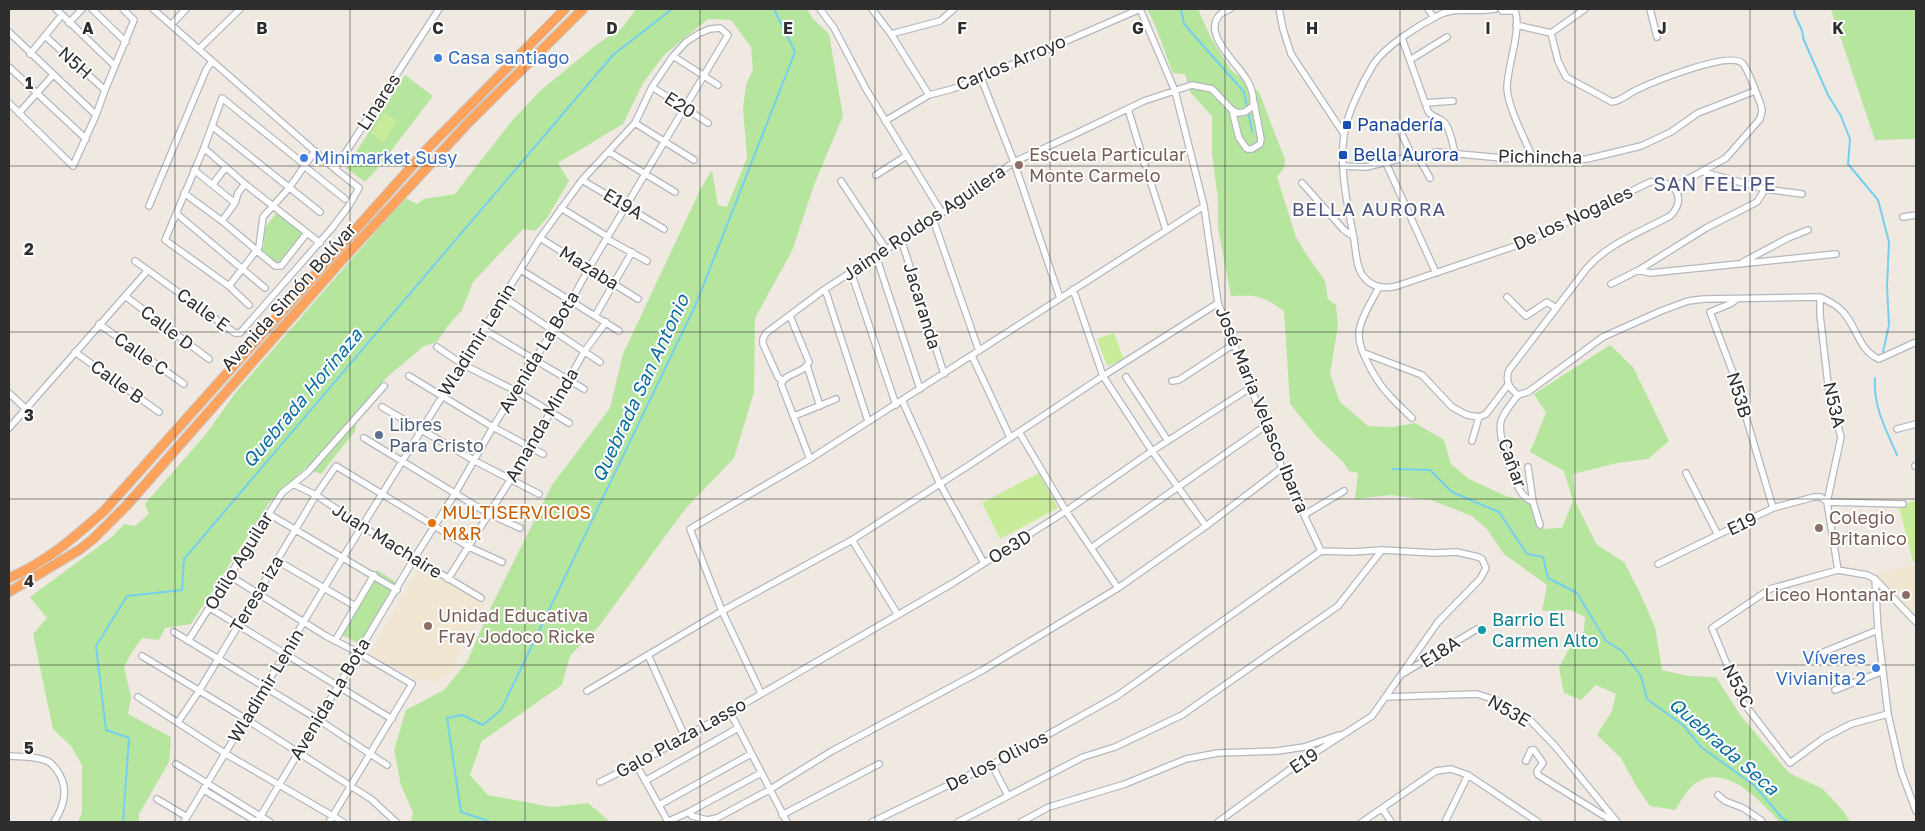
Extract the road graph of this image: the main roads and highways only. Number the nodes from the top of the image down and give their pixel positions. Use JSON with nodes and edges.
{"nodes":[{"id":1,"x":565,"y":9,"type":"edge"},
{"id":2,"x":583,"y":9,"type":"edge"},
{"id":3,"x":9,"y":578,"type":"edge"},
{"id":4,"x":9,"y":592,"type":"edge"}],
"edges":[{"from":1,"to":3,"type":"highway","name":"Avenida Simón Bolívar"},
{"from":2,"to":4,"type":"highway","name":"Avenida Simón Bolívar"}]}
